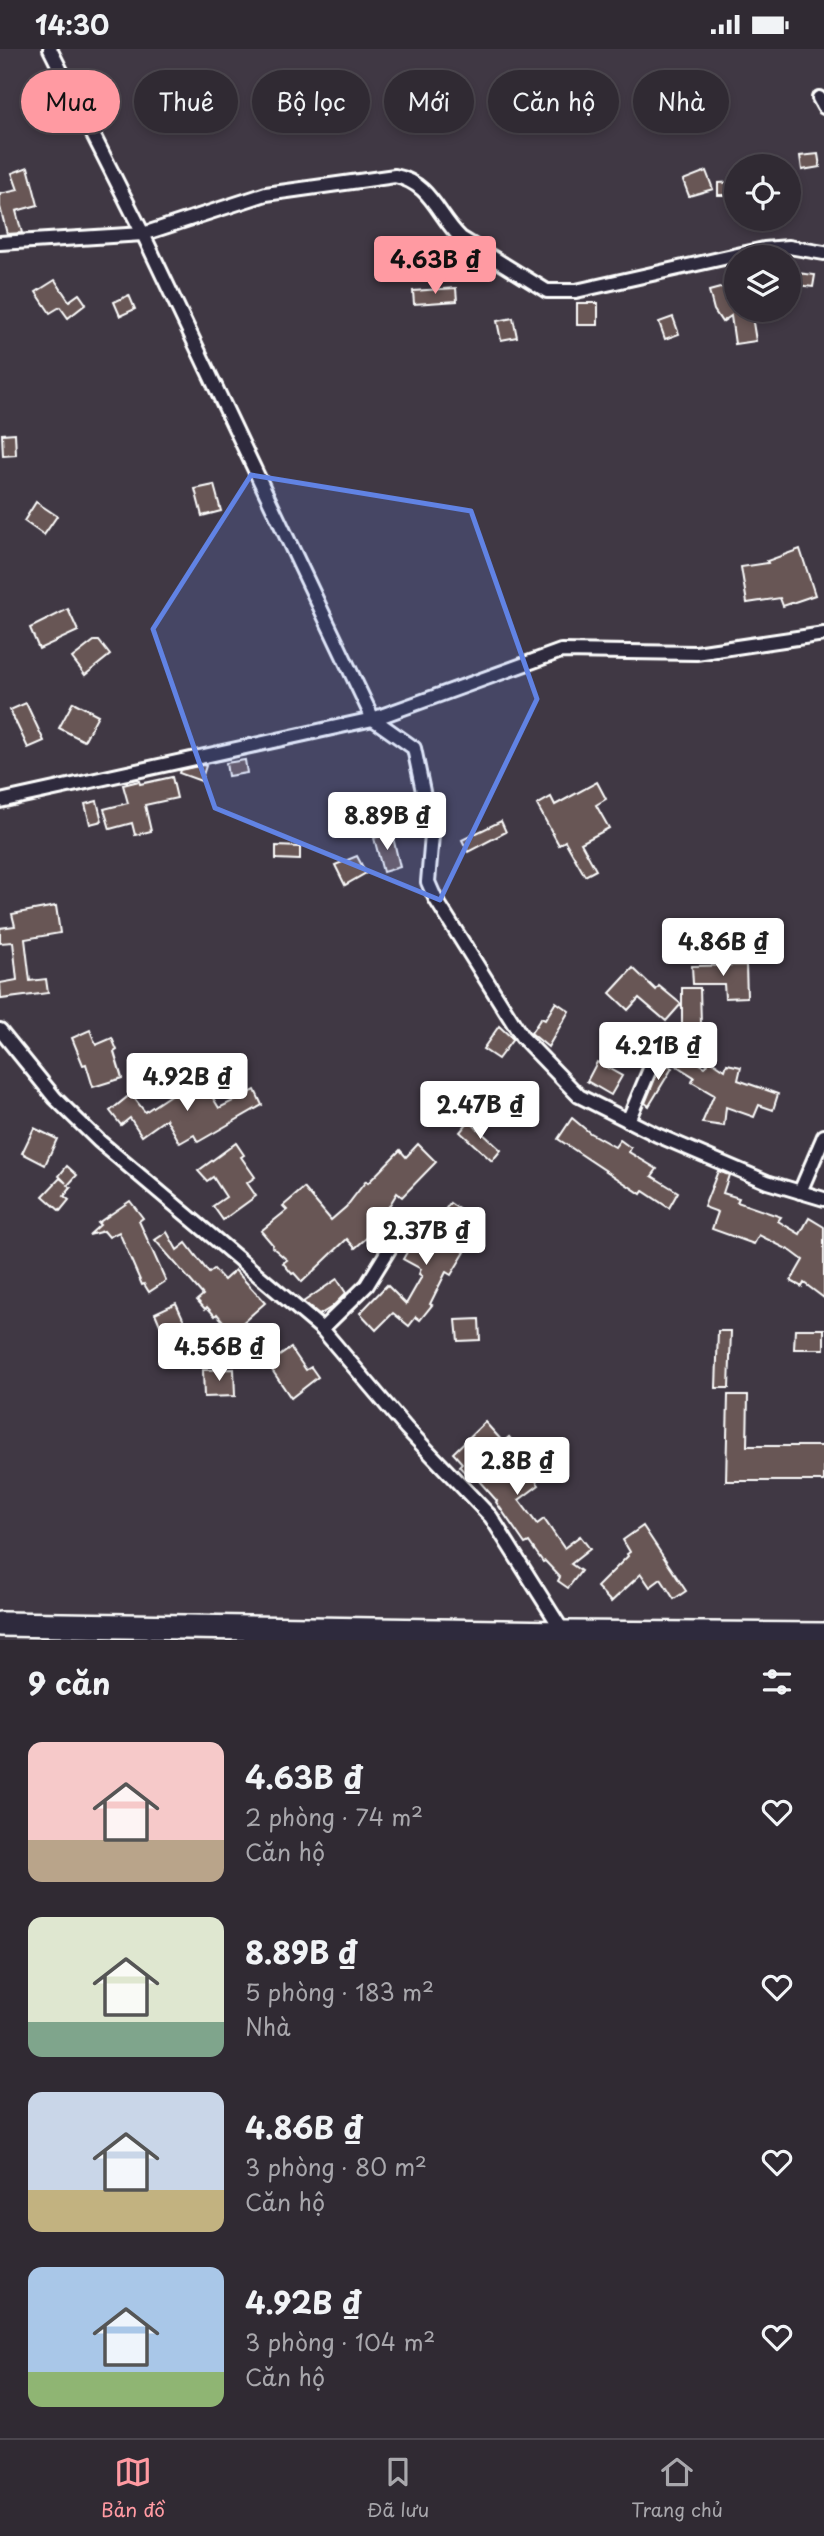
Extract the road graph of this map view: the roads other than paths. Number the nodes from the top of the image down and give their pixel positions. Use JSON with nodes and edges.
{"nodes":[{"id":1,"x":50,"y":49,"type":"edge"},
{"id":2,"x":144,"y":234,"type":"junction"},
{"id":3,"x":0,"y":243,"type":"edge"},
{"id":4,"x":824,"y":253,"type":"edge"},
{"id":5,"x":824,"y":634,"type":"edge"},
{"id":6,"x":373,"y":719,"type":"junction"},
{"id":7,"x":0,"y":801,"type":"edge"},
{"id":8,"x":0,"y":1030,"type":"edge"},
{"id":9,"x":688,"y":1047,"type":"dead end"},
{"id":10,"x":628,"y":1121,"type":"junction"},
{"id":11,"x":824,"y":1136,"type":"edge"},
{"id":12,"x":800,"y":1192,"type":"junction"},
{"id":13,"x":824,"y":1199,"type":"edge"},
{"id":14,"x":391,"y":1246,"type":"dead end"},
{"id":15,"x":322,"y":1329,"type":"junction"},
{"id":16,"x":0,"y":1624,"type":"edge"},
{"id":17,"x":564,"y":1633,"type":"junction"},
{"id":18,"x":824,"y":1635,"type":"edge"}],
"edges":[{"from":1,"to":2,"type":"street"},
{"from":2,"to":3,"type":"street"},
{"from":2,"to":4,"type":"street"},
{"from":2,"to":6,"type":"street"},
{"from":5,"to":6,"type":"street"},
{"from":6,"to":7,"type":"street"},
{"from":6,"to":10,"type":"street"},
{"from":8,"to":15,"type":"street"},
{"from":9,"to":10,"type":"street"},
{"from":10,"to":12,"type":"street"},
{"from":11,"to":12,"type":"street"},
{"from":12,"to":13,"type":"street"},
{"from":14,"to":15,"type":"street"},
{"from":15,"to":17,"type":"street"},
{"from":16,"to":17,"type":"highway"},
{"from":17,"to":18,"type":"highway"}]}
